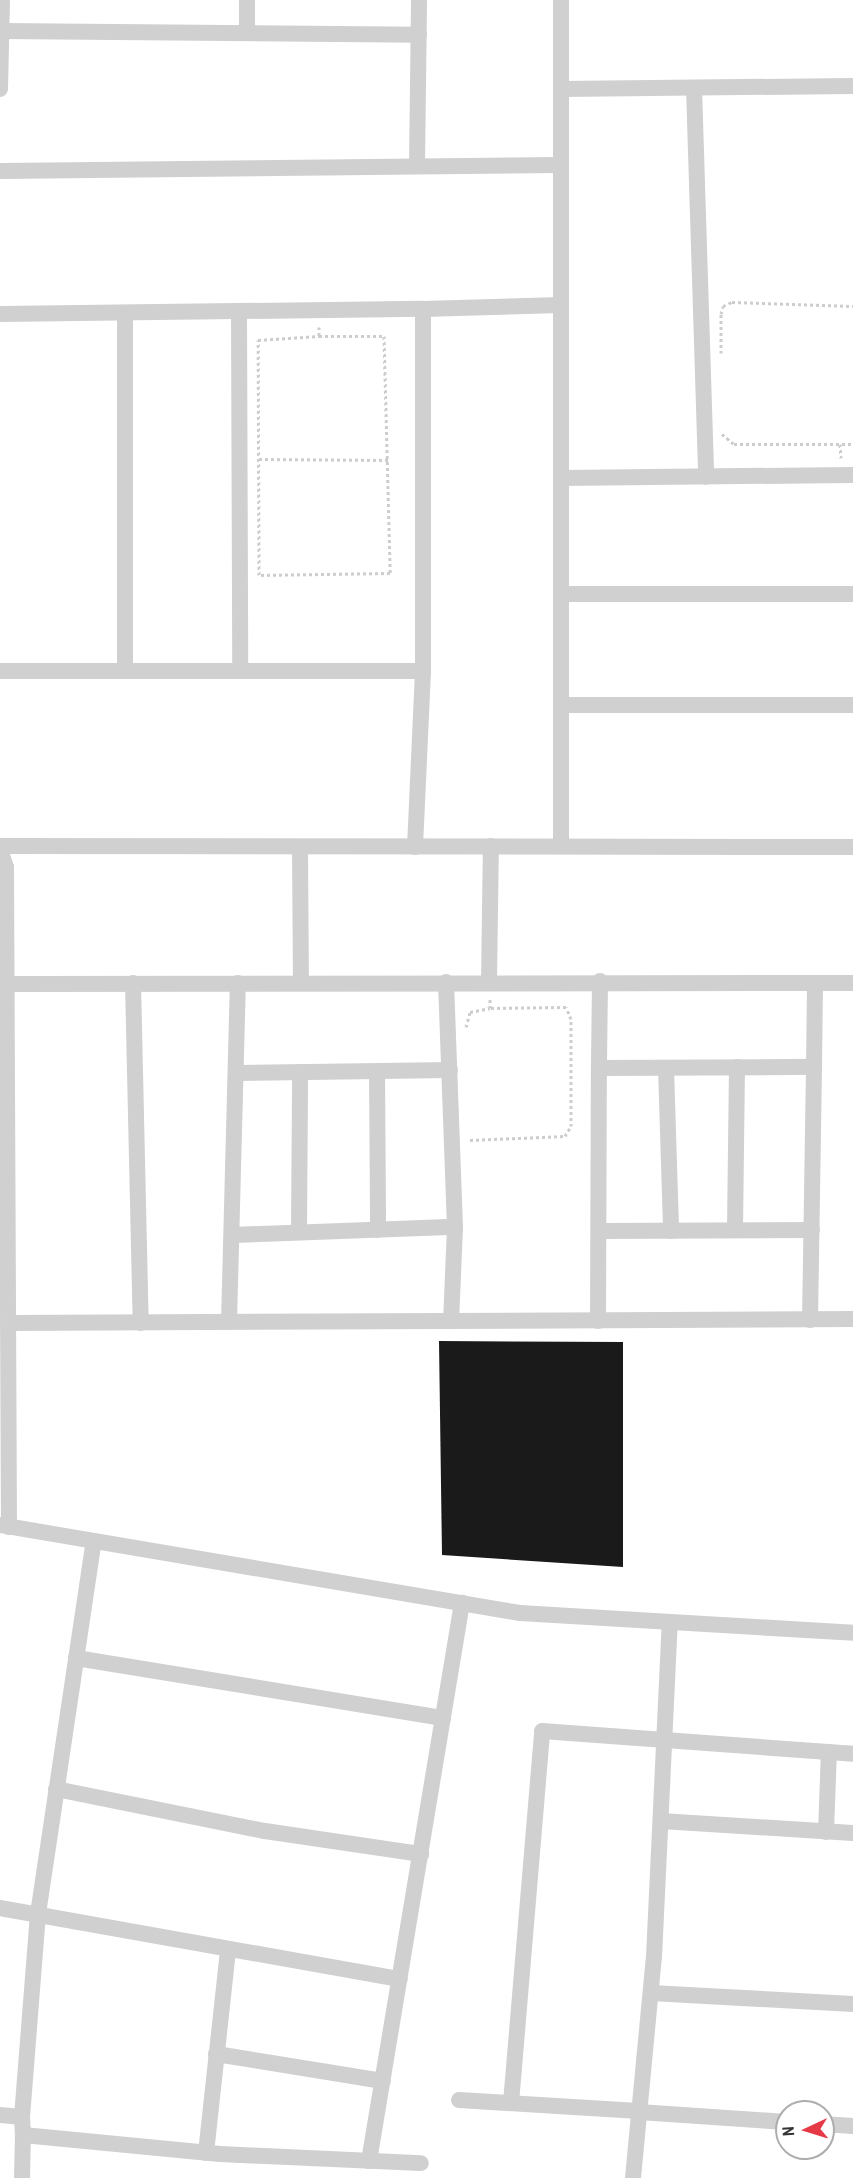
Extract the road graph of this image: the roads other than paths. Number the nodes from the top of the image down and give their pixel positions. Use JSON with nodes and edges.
{"nodes":[{"id":1,"x":2,"y":0,"type":"edge"},
{"id":2,"x":247,"y":0,"type":"edge"},
{"id":3,"x":419,"y":0,"type":"edge"},
{"id":4,"x":561,"y":0,"type":"edge"},
{"id":5,"x":1,"y":31,"type":"edge"},
{"id":6,"x":247,"y":33,"type":"junction"},
{"id":7,"x":418,"y":35,"type":"junction"},
{"id":8,"x":853,"y":86,"type":"edge"},
{"id":9,"x":694,"y":88,"type":"junction"},
{"id":10,"x":0,"y":89,"type":"edge"},
{"id":11,"x":561,"y":89,"type":"junction"},
{"id":12,"x":561,"y":165,"type":"junction"},
{"id":13,"x":417,"y":166,"type":"junction"},
{"id":14,"x":0,"y":171,"type":"edge"},
{"id":15,"x":561,"y":305,"type":"junction"},
{"id":16,"x":423,"y":309,"type":"junction"},
{"id":17,"x":239,"y":311,"type":"junction"},
{"id":18,"x":125,"y":313,"type":"junction"},
{"id":19,"x":0,"y":314,"type":"edge"},
{"id":20,"x":853,"y":475,"type":"edge"},
{"id":21,"x":706,"y":477,"type":"junction"},
{"id":22,"x":561,"y":478,"type":"junction"},
{"id":23,"x":561,"y":594,"type":"junction"},
{"id":24,"x":853,"y":594,"type":"edge"},
{"id":25,"x":0,"y":671,"type":"edge"},
{"id":26,"x":125,"y":671,"type":"junction"},
{"id":27,"x":240,"y":671,"type":"junction"},
{"id":28,"x":423,"y":671,"type":"junction"},
{"id":29,"x":561,"y":705,"type":"junction"},
{"id":30,"x":853,"y":705,"type":"edge"},
{"id":31,"x":491,"y":846,"type":"junction"},
{"id":32,"x":561,"y":846,"type":"junction"},
{"id":33,"x":0,"y":847,"type":"edge"},
{"id":34,"x":415,"y":847,"type":"junction"},
{"id":35,"x":300,"y":848,"type":"junction"},
{"id":36,"x":853,"y":848,"type":"edge"},
{"id":37,"x":600,"y":981,"type":"junction"},
{"id":38,"x":301,"y":982,"type":"junction"},
{"id":39,"x":446,"y":982,"type":"junction"},
{"id":40,"x":489,"y":982,"type":"junction"},
{"id":41,"x":815,"y":982,"type":"junction"},
{"id":42,"x":133,"y":983,"type":"junction"},
{"id":43,"x":238,"y":983,"type":"junction"},
{"id":44,"x":853,"y":983,"type":"edge"},
{"id":45,"x":6,"y":984,"type":"junction"},
{"id":46,"x":737,"y":1067,"type":"junction"},
{"id":47,"x":814,"y":1067,"type":"junction"},
{"id":48,"x":599,"y":1068,"type":"junction"},
{"id":49,"x":666,"y":1068,"type":"junction"},
{"id":50,"x":450,"y":1070,"type":"junction"},
{"id":51,"x":377,"y":1071,"type":"junction"},
{"id":52,"x":300,"y":1072,"type":"junction"},
{"id":53,"x":236,"y":1073,"type":"junction"},
{"id":54,"x":455,"y":1227,"type":"junction"},
{"id":55,"x":378,"y":1230,"type":"junction"},
{"id":56,"x":735,"y":1230,"type":"junction"},
{"id":57,"x":812,"y":1230,"type":"junction"},
{"id":58,"x":598,"y":1231,"type":"junction"},
{"id":59,"x":671,"y":1231,"type":"junction"},
{"id":60,"x":299,"y":1232,"type":"junction"},
{"id":61,"x":232,"y":1235,"type":"junction"},
{"id":62,"x":853,"y":1319,"type":"edge"},
{"id":63,"x":810,"y":1320,"type":"junction"},
{"id":64,"x":598,"y":1321,"type":"junction"},
{"id":65,"x":230,"y":1322,"type":"junction"},
{"id":66,"x":451,"y":1322,"type":"junction"},
{"id":67,"x":8,"y":1323,"type":"junction"},
{"id":68,"x":141,"y":1323,"type":"junction"},
{"id":69,"x":5,"y":1526,"type":"edge"},
{"id":70,"x":94,"y":1541,"type":"junction"},
{"id":71,"x":462,"y":1603,"type":"junction"},
{"id":72,"x":669,"y":1622,"type":"junction"},
{"id":73,"x":853,"y":1633,"type":"edge"},
{"id":74,"x":76,"y":1658,"type":"junction"},
{"id":75,"x":443,"y":1718,"type":"junction"},
{"id":76,"x":665,"y":1741,"type":"junction"},
{"id":77,"x":829,"y":1752,"type":"junction"},
{"id":78,"x":853,"y":1754,"type":"edge"},
{"id":79,"x":56,"y":1789,"type":"junction"},
{"id":80,"x":661,"y":1821,"type":"junction"},
{"id":81,"x":826,"y":1832,"type":"junction"},
{"id":82,"x":853,"y":1833,"type":"edge"},
{"id":83,"x":420,"y":1854,"type":"junction"},
{"id":84,"x":0,"y":1908,"type":"edge"},
{"id":85,"x":38,"y":1914,"type":"junction"},
{"id":86,"x":228,"y":1950,"type":"junction"},
{"id":87,"x":400,"y":1979,"type":"junction"},
{"id":88,"x":651,"y":1993,"type":"junction"},
{"id":89,"x":853,"y":2004,"type":"edge"},
{"id":90,"x":216,"y":2054,"type":"junction"},
{"id":91,"x":383,"y":2081,"type":"junction"},
{"id":92,"x":459,"y":2100,"type":"dead end"},
{"id":93,"x":511,"y":2103,"type":"junction"},
{"id":94,"x":639,"y":2111,"type":"junction"},
{"id":95,"x":0,"y":2115,"type":"edge"},
{"id":96,"x":22,"y":2117,"type":"junction"},
{"id":97,"x":775,"y":2121,"type":"edge"},
{"id":98,"x":835,"y":2125,"type":"edge"},
{"id":99,"x":853,"y":2126,"type":"edge"},
{"id":100,"x":23,"y":2135,"type":"junction"},
{"id":101,"x":206,"y":2153,"type":"junction"},
{"id":102,"x":369,"y":2161,"type":"junction"},
{"id":103,"x":421,"y":2163,"type":"dead end"},
{"id":104,"x":22,"y":2178,"type":"edge"},
{"id":105,"x":633,"y":2178,"type":"edge"}],
"edges":[{"from":1,"to":5,"type":"street"},
{"from":2,"to":6,"type":"street"},
{"from":3,"to":7,"type":"street"},
{"from":4,"to":11,"type":"street"},
{"from":5,"to":6,"type":"street"},
{"from":5,"to":10,"type":"street"},
{"from":6,"to":7,"type":"street"},
{"from":7,"to":13,"type":"street"},
{"from":8,"to":9,"type":"street"},
{"from":9,"to":11,"type":"street"},
{"from":9,"to":21,"type":"street"},
{"from":11,"to":12,"type":"street"},
{"from":12,"to":13,"type":"street"},
{"from":12,"to":15,"type":"street"},
{"from":13,"to":14,"type":"street"},
{"from":15,"to":16,"type":"street"},
{"from":15,"to":22,"type":"street"},
{"from":16,"to":17,"type":"street"},
{"from":16,"to":28,"type":"street"},
{"from":17,"to":18,"type":"street"},
{"from":17,"to":27,"type":"street"},
{"from":18,"to":19,"type":"street"},
{"from":18,"to":26,"type":"street"},
{"from":20,"to":21,"type":"street"},
{"from":21,"to":22,"type":"street"},
{"from":22,"to":23,"type":"street"},
{"from":23,"to":24,"type":"street"},
{"from":23,"to":29,"type":"street"},
{"from":25,"to":26,"type":"street"},
{"from":26,"to":27,"type":"street"},
{"from":27,"to":28,"type":"street"},
{"from":28,"to":34,"type":"street"},
{"from":29,"to":30,"type":"street"},
{"from":29,"to":32,"type":"street"},
{"from":31,"to":32,"type":"street"},
{"from":31,"to":34,"type":"street"},
{"from":31,"to":40,"type":"street"},
{"from":32,"to":36,"type":"street"},
{"from":33,"to":35,"type":"street"},
{"from":33,"to":45,"type":"street"},
{"from":34,"to":35,"type":"street"},
{"from":35,"to":38,"type":"street"},
{"from":37,"to":40,"type":"street"},
{"from":37,"to":41,"type":"street"},
{"from":37,"to":48,"type":"street"},
{"from":38,"to":39,"type":"street"},
{"from":38,"to":43,"type":"street"},
{"from":39,"to":40,"type":"street"},
{"from":39,"to":50,"type":"street"},
{"from":41,"to":44,"type":"street"},
{"from":41,"to":47,"type":"street"},
{"from":42,"to":43,"type":"street"},
{"from":42,"to":45,"type":"street"},
{"from":42,"to":68,"type":"street"},
{"from":43,"to":53,"type":"street"},
{"from":45,"to":67,"type":"street"},
{"from":46,"to":47,"type":"street"},
{"from":46,"to":49,"type":"street"},
{"from":46,"to":56,"type":"street"},
{"from":47,"to":57,"type":"street"},
{"from":48,"to":49,"type":"street"},
{"from":48,"to":58,"type":"street"},
{"from":49,"to":59,"type":"street"},
{"from":50,"to":51,"type":"street"},
{"from":50,"to":54,"type":"street"},
{"from":51,"to":52,"type":"street"},
{"from":51,"to":55,"type":"street"},
{"from":52,"to":53,"type":"street"},
{"from":52,"to":60,"type":"street"},
{"from":53,"to":61,"type":"street"},
{"from":54,"to":55,"type":"street"},
{"from":54,"to":66,"type":"street"},
{"from":55,"to":60,"type":"street"},
{"from":56,"to":57,"type":"street"},
{"from":56,"to":59,"type":"street"},
{"from":57,"to":63,"type":"street"},
{"from":58,"to":59,"type":"street"},
{"from":58,"to":64,"type":"street"},
{"from":60,"to":61,"type":"street"},
{"from":61,"to":65,"type":"street"},
{"from":62,"to":63,"type":"street"},
{"from":63,"to":64,"type":"street"},
{"from":64,"to":66,"type":"street"},
{"from":65,"to":66,"type":"street"},
{"from":65,"to":68,"type":"street"},
{"from":67,"to":68,"type":"street"},
{"from":67,"to":69,"type":"street"},
{"from":69,"to":70,"type":"street"},
{"from":70,"to":71,"type":"street"},
{"from":70,"to":74,"type":"street"},
{"from":71,"to":72,"type":"street"},
{"from":71,"to":75,"type":"street"},
{"from":72,"to":73,"type":"street"},
{"from":72,"to":76,"type":"street"},
{"from":74,"to":75,"type":"street"},
{"from":74,"to":79,"type":"street"},
{"from":75,"to":83,"type":"street"},
{"from":76,"to":77,"type":"street"},
{"from":76,"to":80,"type":"street"},
{"from":76,"to":93,"type":"street"},
{"from":77,"to":78,"type":"street"},
{"from":77,"to":81,"type":"street"},
{"from":79,"to":83,"type":"street"},
{"from":79,"to":85,"type":"street"},
{"from":80,"to":81,"type":"street"},
{"from":80,"to":88,"type":"street"},
{"from":81,"to":82,"type":"street"},
{"from":83,"to":87,"type":"street"},
{"from":84,"to":85,"type":"street"},
{"from":85,"to":86,"type":"street"},
{"from":85,"to":96,"type":"street"},
{"from":86,"to":87,"type":"street"},
{"from":86,"to":90,"type":"street"},
{"from":87,"to":91,"type":"street"},
{"from":88,"to":89,"type":"street"},
{"from":88,"to":94,"type":"street"},
{"from":90,"to":91,"type":"street"},
{"from":90,"to":101,"type":"street"},
{"from":91,"to":102,"type":"street"},
{"from":92,"to":93,"type":"street"},
{"from":93,"to":94,"type":"street"},
{"from":94,"to":97,"type":"street"},
{"from":94,"to":105,"type":"street"},
{"from":95,"to":96,"type":"street"},
{"from":96,"to":100,"type":"street"},
{"from":98,"to":99,"type":"street"},
{"from":100,"to":101,"type":"street"},
{"from":100,"to":104,"type":"street"},
{"from":101,"to":102,"type":"street"},
{"from":102,"to":103,"type":"street"}]}
